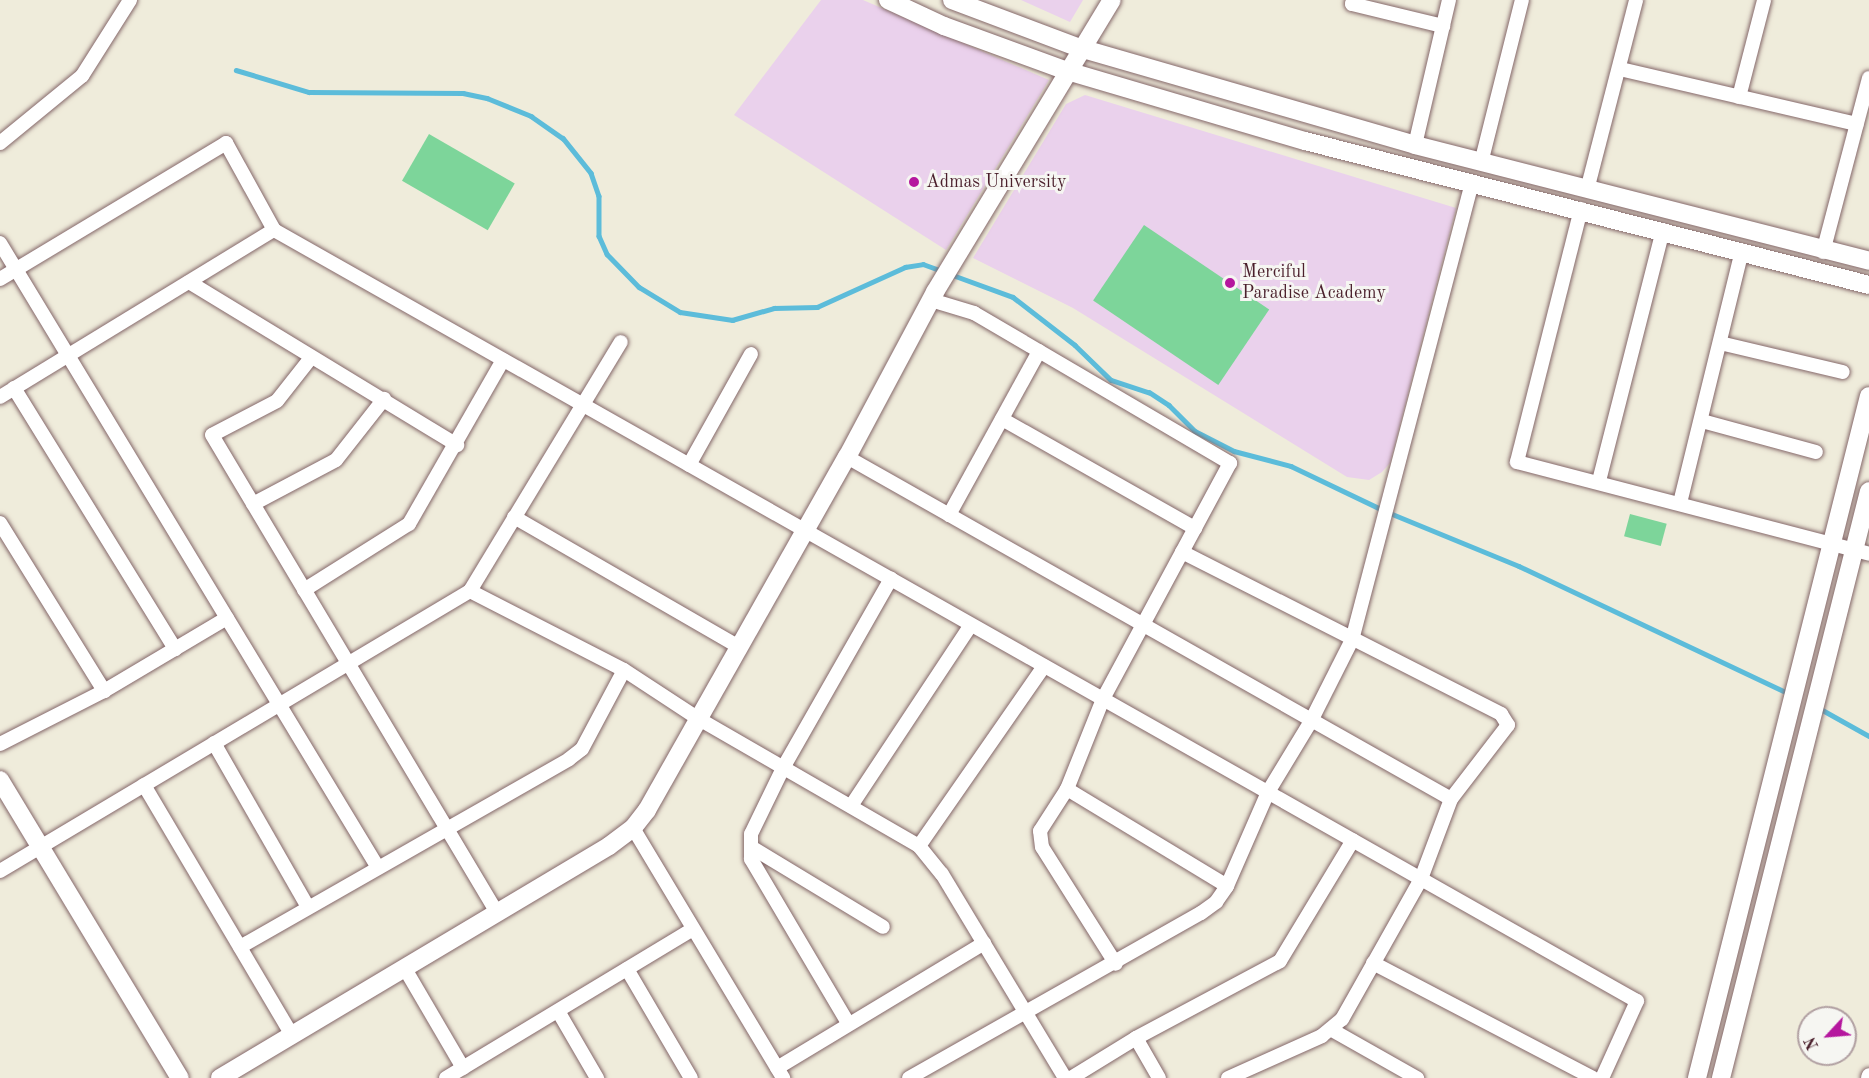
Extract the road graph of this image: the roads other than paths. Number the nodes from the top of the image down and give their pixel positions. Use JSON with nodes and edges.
{"nodes":[{"id":1,"x":130,"y":0,"type":"edge"},
{"id":2,"x":888,"y":0,"type":"edge"},
{"id":3,"x":952,"y":0,"type":"edge"},
{"id":4,"x":1112,"y":0,"type":"edge"},
{"id":5,"x":1353,"y":0,"type":"edge"},
{"id":6,"x":1449,"y":0,"type":"edge"},
{"id":7,"x":1522,"y":0,"type":"edge"},
{"id":8,"x":1636,"y":0,"type":"edge"},
{"id":9,"x":1764,"y":0,"type":"edge"},
{"id":10,"x":1443,"y":26,"type":"junction"},
{"id":11,"x":1080,"y":48,"type":"junction"},
{"id":12,"x":1620,"y":69,"type":"junction"},
{"id":13,"x":1067,"y":71,"type":"junction"},
{"id":14,"x":1869,"y":78,"type":"edge"},
{"id":15,"x":1739,"y":97,"type":"junction"},
{"id":16,"x":1313,"y":115,"type":"junction"},
{"id":17,"x":1857,"y":124,"type":"junction"},
{"id":18,"x":1305,"y":141,"type":"junction"},
{"id":19,"x":0,"y":143,"type":"edge"},
{"id":20,"x":1415,"y":145,"type":"junction"},
{"id":21,"x":1481,"y":162,"type":"junction"},
{"id":22,"x":1472,"y":183,"type":"junction"},
{"id":23,"x":1587,"y":190,"type":"junction"},
{"id":24,"x":1581,"y":209,"type":"junction"},
{"id":25,"x":274,"y":230,"type":"junction"},
{"id":26,"x":1663,"y":230,"type":"junction"},
{"id":27,"x":0,"y":243,"type":"edge"},
{"id":28,"x":1742,"y":251,"type":"junction"},
{"id":29,"x":1823,"y":252,"type":"junction"},
{"id":30,"x":1869,"y":261,"type":"edge"},
{"id":31,"x":16,"y":269,"type":"junction"},
{"id":32,"x":0,"y":279,"type":"edge"},
{"id":33,"x":189,"y":282,"type":"junction"},
{"id":34,"x":1869,"y":285,"type":"edge"},
{"id":35,"x":933,"y":296,"type":"junction"},
{"id":36,"x":621,"y":342,"type":"dead end"},
{"id":37,"x":1720,"y":343,"type":"junction"},
{"id":38,"x":1038,"y":351,"type":"junction"},
{"id":39,"x":751,"y":354,"type":"dead end"},
{"id":40,"x":68,"y":355,"type":"junction"},
{"id":41,"x":310,"y":359,"type":"junction"},
{"id":42,"x":503,"y":360,"type":"junction"},
{"id":43,"x":1842,"y":372,"type":"dead end"},
{"id":44,"x":14,"y":388,"type":"junction"},
{"id":45,"x":1869,"y":396,"type":"edge"},
{"id":46,"x":0,"y":397,"type":"edge"},
{"id":47,"x":384,"y":399,"type":"junction"},
{"id":48,"x":583,"y":405,"type":"junction"},
{"id":49,"x":1002,"y":418,"type":"junction"},
{"id":50,"x":1702,"y":421,"type":"junction"},
{"id":51,"x":457,"y":445,"type":"junction"},
{"id":52,"x":1816,"y":452,"type":"dead end"},
{"id":53,"x":847,"y":458,"type":"junction"},
{"id":54,"x":689,"y":465,"type":"junction"},
{"id":55,"x":1599,"y":481,"type":"junction"},
{"id":56,"x":1869,"y":490,"type":"edge"},
{"id":57,"x":1680,"y":503,"type":"junction"},
{"id":58,"x":253,"y":504,"type":"junction"},
{"id":59,"x":949,"y":515,"type":"junction"},
{"id":60,"x":514,"y":517,"type":"junction"},
{"id":61,"x":0,"y":523,"type":"edge"},
{"id":62,"x":1195,"y":528,"type":"junction"},
{"id":63,"x":805,"y":531,"type":"junction"},
{"id":64,"x":1832,"y":544,"type":"junction"},
{"id":65,"x":1182,"y":552,"type":"junction"},
{"id":66,"x":1862,"y":552,"type":"edge"},
{"id":67,"x":891,"y":579,"type":"junction"},
{"id":68,"x":304,"y":590,"type":"junction"},
{"id":69,"x":470,"y":591,"type":"junction"},
{"id":70,"x":227,"y":618,"type":"junction"},
{"id":71,"x":971,"y":625,"type":"junction"},
{"id":72,"x":1143,"y":626,"type":"junction"},
{"id":73,"x":1352,"y":640,"type":"junction"},
{"id":74,"x":739,"y":647,"type":"junction"},
{"id":75,"x":175,"y":650,"type":"junction"},
{"id":76,"x":348,"y":663,"type":"junction"},
{"id":77,"x":1044,"y":666,"type":"junction"},
{"id":78,"x":624,"y":670,"type":"junction"},
{"id":79,"x":104,"y":691,"type":"junction"},
{"id":80,"x":1103,"y":699,"type":"junction"},
{"id":81,"x":279,"y":704,"type":"junction"},
{"id":82,"x":699,"y":719,"type":"junction"},
{"id":83,"x":1311,"y":721,"type":"junction"},
{"id":84,"x":214,"y":743,"type":"junction"},
{"id":85,"x":0,"y":744,"type":"edge"},
{"id":86,"x":783,"y":768,"type":"junction"},
{"id":87,"x":0,"y":780,"type":"edge"},
{"id":88,"x":144,"y":785,"type":"junction"},
{"id":89,"x":1067,"y":789,"type":"junction"},
{"id":90,"x":1268,"y":792,"type":"junction"},
{"id":91,"x":1451,"y":799,"type":"junction"},
{"id":92,"x":0,"y":805,"type":"edge"},
{"id":93,"x":851,"y":806,"type":"junction"},
{"id":94,"x":633,"y":828,"type":"junction"},
{"id":95,"x":448,"y":830,"type":"junction"},
{"id":96,"x":1353,"y":840,"type":"junction"},
{"id":97,"x":919,"y":846,"type":"junction"},
{"id":98,"x":751,"y":847,"type":"junction"},
{"id":99,"x":34,"y":850,"type":"junction"},
{"id":100,"x":377,"y":866,"type":"junction"},
{"id":101,"x":0,"y":872,"type":"edge"},
{"id":102,"x":1421,"y":879,"type":"junction"},
{"id":103,"x":1227,"y":886,"type":"junction"},
{"id":104,"x":308,"y":908,"type":"junction"},
{"id":105,"x":496,"y":911,"type":"junction"},
{"id":106,"x":883,"y":927,"type":"dead end"},
{"id":107,"x":693,"y":929,"type":"junction"},
{"id":108,"x":984,"y":943,"type":"junction"},
{"id":109,"x":240,"y":947,"type":"junction"},
{"id":110,"x":1373,"y":963,"type":"junction"},
{"id":111,"x":1116,"y":964,"type":"junction"},
{"id":112,"x":404,"y":967,"type":"junction"},
{"id":113,"x":627,"y":969,"type":"junction"},
{"id":114,"x":1025,"y":1010,"type":"junction"},
{"id":115,"x":558,"y":1011,"type":"junction"},
{"id":116,"x":848,"y":1023,"type":"junction"},
{"id":117,"x":1332,"y":1030,"type":"junction"},
{"id":118,"x":291,"y":1034,"type":"junction"},
{"id":119,"x":1136,"y":1038,"type":"junction"},
{"id":120,"x":1251,"y":1065,"type":"junction"},
{"id":121,"x":463,"y":1068,"type":"junction"},
{"id":122,"x":780,"y":1073,"type":"edge"},
{"id":123,"x":167,"y":1078,"type":"edge"},
{"id":124,"x":180,"y":1078,"type":"edge"},
{"id":125,"x":220,"y":1078,"type":"edge"},
{"id":126,"x":446,"y":1078,"type":"edge"},
{"id":127,"x":597,"y":1078,"type":"edge"},
{"id":128,"x":691,"y":1078,"type":"edge"},
{"id":129,"x":909,"y":1078,"type":"edge"},
{"id":130,"x":1065,"y":1078,"type":"edge"},
{"id":131,"x":1071,"y":1078,"type":"edge"},
{"id":132,"x":1159,"y":1078,"type":"edge"},
{"id":133,"x":1227,"y":1078,"type":"edge"},
{"id":134,"x":1258,"y":1078,"type":"edge"},
{"id":135,"x":1417,"y":1078,"type":"edge"},
{"id":136,"x":1593,"y":1078,"type":"edge"},
{"id":137,"x":1602,"y":1078,"type":"edge"},
{"id":138,"x":1697,"y":1078,"type":"edge"},
{"id":139,"x":1721,"y":1078,"type":"edge"}],
"edges":[{"from":1,"to":19,"type":"street"},
{"from":2,"to":13,"type":"street"},
{"from":3,"to":11,"type":"street"},
{"from":4,"to":11,"type":"street"},
{"from":5,"to":10,"type":"street"},
{"from":6,"to":10,"type":"street"},
{"from":7,"to":21,"type":"street"},
{"from":8,"to":12,"type":"street"},
{"from":9,"to":15,"type":"street"},
{"from":10,"to":20,"type":"street"},
{"from":11,"to":13,"type":"street"},
{"from":11,"to":16,"type":"street"},
{"from":12,"to":15,"type":"street"},
{"from":12,"to":23,"type":"street"},
{"from":13,"to":18,"type":"street"},
{"from":13,"to":35,"type":"street"},
{"from":14,"to":17,"type":"street"},
{"from":15,"to":17,"type":"street"},
{"from":16,"to":18,"type":"street"},
{"from":16,"to":20,"type":"street"},
{"from":17,"to":29,"type":"street"},
{"from":18,"to":22,"type":"street"},
{"from":20,"to":21,"type":"street"},
{"from":21,"to":23,"type":"street"},
{"from":22,"to":24,"type":"street"},
{"from":22,"to":73,"type":"street"},
{"from":23,"to":29,"type":"street"},
{"from":24,"to":26,"type":"street"},
{"from":24,"to":55,"type":"street"},
{"from":25,"to":31,"type":"street"},
{"from":25,"to":33,"type":"street"},
{"from":25,"to":42,"type":"street"},
{"from":26,"to":28,"type":"street"},
{"from":26,"to":55,"type":"street"},
{"from":27,"to":31,"type":"street"},
{"from":28,"to":34,"type":"street"},
{"from":28,"to":37,"type":"street"},
{"from":29,"to":30,"type":"street"},
{"from":31,"to":32,"type":"street"},
{"from":31,"to":40,"type":"street"},
{"from":33,"to":40,"type":"street"},
{"from":33,"to":41,"type":"street"},
{"from":35,"to":38,"type":"street"},
{"from":35,"to":53,"type":"street"},
{"from":36,"to":48,"type":"street"},
{"from":37,"to":43,"type":"street"},
{"from":37,"to":50,"type":"street"},
{"from":38,"to":49,"type":"street"},
{"from":38,"to":62,"type":"street"},
{"from":39,"to":54,"type":"street"},
{"from":40,"to":44,"type":"street"},
{"from":40,"to":70,"type":"street"},
{"from":41,"to":47,"type":"street"},
{"from":41,"to":58,"type":"street"},
{"from":42,"to":48,"type":"street"},
{"from":42,"to":51,"type":"street"},
{"from":44,"to":46,"type":"street"},
{"from":44,"to":75,"type":"street"},
{"from":45,"to":64,"type":"street"},
{"from":47,"to":51,"type":"street"},
{"from":47,"to":58,"type":"street"},
{"from":48,"to":54,"type":"street"},
{"from":48,"to":60,"type":"street"},
{"from":49,"to":59,"type":"street"},
{"from":49,"to":62,"type":"street"},
{"from":50,"to":52,"type":"street"},
{"from":50,"to":57,"type":"street"},
{"from":51,"to":68,"type":"street"},
{"from":53,"to":59,"type":"street"},
{"from":53,"to":63,"type":"street"},
{"from":54,"to":63,"type":"street"},
{"from":55,"to":57,"type":"street"},
{"from":56,"to":66,"type":"street"},
{"from":57,"to":64,"type":"street"},
{"from":58,"to":68,"type":"street"},
{"from":59,"to":72,"type":"street"},
{"from":60,"to":69,"type":"street"},
{"from":60,"to":74,"type":"street"},
{"from":61,"to":79,"type":"street"},
{"from":62,"to":65,"type":"street"},
{"from":63,"to":67,"type":"street"},
{"from":63,"to":74,"type":"street"},
{"from":64,"to":66,"type":"street"},
{"from":64,"to":138,"type":"street"},
{"from":65,"to":72,"type":"street"},
{"from":65,"to":73,"type":"street"},
{"from":66,"to":139,"type":"street"},
{"from":67,"to":71,"type":"street"},
{"from":67,"to":86,"type":"street"},
{"from":68,"to":76,"type":"street"},
{"from":69,"to":76,"type":"street"},
{"from":69,"to":78,"type":"street"},
{"from":70,"to":75,"type":"street"},
{"from":70,"to":81,"type":"street"},
{"from":71,"to":77,"type":"street"},
{"from":71,"to":93,"type":"street"},
{"from":72,"to":80,"type":"street"},
{"from":72,"to":83,"type":"street"},
{"from":73,"to":83,"type":"street"},
{"from":73,"to":91,"type":"street"},
{"from":74,"to":82,"type":"street"},
{"from":75,"to":79,"type":"street"},
{"from":76,"to":81,"type":"street"},
{"from":76,"to":95,"type":"street"},
{"from":77,"to":80,"type":"street"},
{"from":77,"to":97,"type":"street"},
{"from":78,"to":82,"type":"street"},
{"from":78,"to":95,"type":"street"},
{"from":79,"to":85,"type":"street"},
{"from":80,"to":89,"type":"street"},
{"from":80,"to":90,"type":"street"},
{"from":81,"to":84,"type":"street"},
{"from":81,"to":100,"type":"street"},
{"from":82,"to":86,"type":"street"},
{"from":82,"to":94,"type":"street"},
{"from":83,"to":90,"type":"street"},
{"from":83,"to":91,"type":"street"},
{"from":84,"to":88,"type":"street"},
{"from":84,"to":104,"type":"street"},
{"from":86,"to":93,"type":"street"},
{"from":86,"to":98,"type":"street"},
{"from":87,"to":99,"type":"street"},
{"from":88,"to":99,"type":"street"},
{"from":88,"to":109,"type":"street"},
{"from":89,"to":103,"type":"street"},
{"from":89,"to":111,"type":"street"},
{"from":90,"to":96,"type":"street"},
{"from":90,"to":103,"type":"street"},
{"from":91,"to":102,"type":"street"},
{"from":92,"to":99,"type":"street"},
{"from":93,"to":97,"type":"street"},
{"from":94,"to":105,"type":"street"},
{"from":94,"to":107,"type":"street"},
{"from":95,"to":100,"type":"street"},
{"from":95,"to":105,"type":"street"},
{"from":96,"to":102,"type":"street"},
{"from":96,"to":119,"type":"street"},
{"from":97,"to":108,"type":"street"},
{"from":98,"to":106,"type":"street"},
{"from":98,"to":116,"type":"street"},
{"from":99,"to":101,"type":"street"},
{"from":99,"to":123,"type":"street"},
{"from":99,"to":124,"type":"street"},
{"from":100,"to":104,"type":"street"},
{"from":102,"to":110,"type":"street"},
{"from":102,"to":137,"type":"street"},
{"from":103,"to":111,"type":"street"},
{"from":104,"to":109,"type":"street"},
{"from":105,"to":112,"type":"street"},
{"from":107,"to":113,"type":"street"},
{"from":107,"to":122,"type":"street"},
{"from":108,"to":114,"type":"street"},
{"from":108,"to":116,"type":"street"},
{"from":109,"to":118,"type":"street"},
{"from":110,"to":117,"type":"street"},
{"from":110,"to":136,"type":"street"},
{"from":111,"to":114,"type":"street"},
{"from":112,"to":118,"type":"street"},
{"from":112,"to":121,"type":"street"},
{"from":113,"to":115,"type":"street"},
{"from":113,"to":128,"type":"street"},
{"from":114,"to":129,"type":"street"},
{"from":114,"to":130,"type":"street"},
{"from":115,"to":121,"type":"street"},
{"from":115,"to":127,"type":"street"},
{"from":116,"to":122,"type":"street"},
{"from":117,"to":120,"type":"street"},
{"from":117,"to":135,"type":"street"},
{"from":118,"to":125,"type":"street"},
{"from":119,"to":131,"type":"street"},
{"from":119,"to":132,"type":"street"},
{"from":120,"to":133,"type":"street"},
{"from":120,"to":134,"type":"street"},
{"from":121,"to":126,"type":"street"}]}
